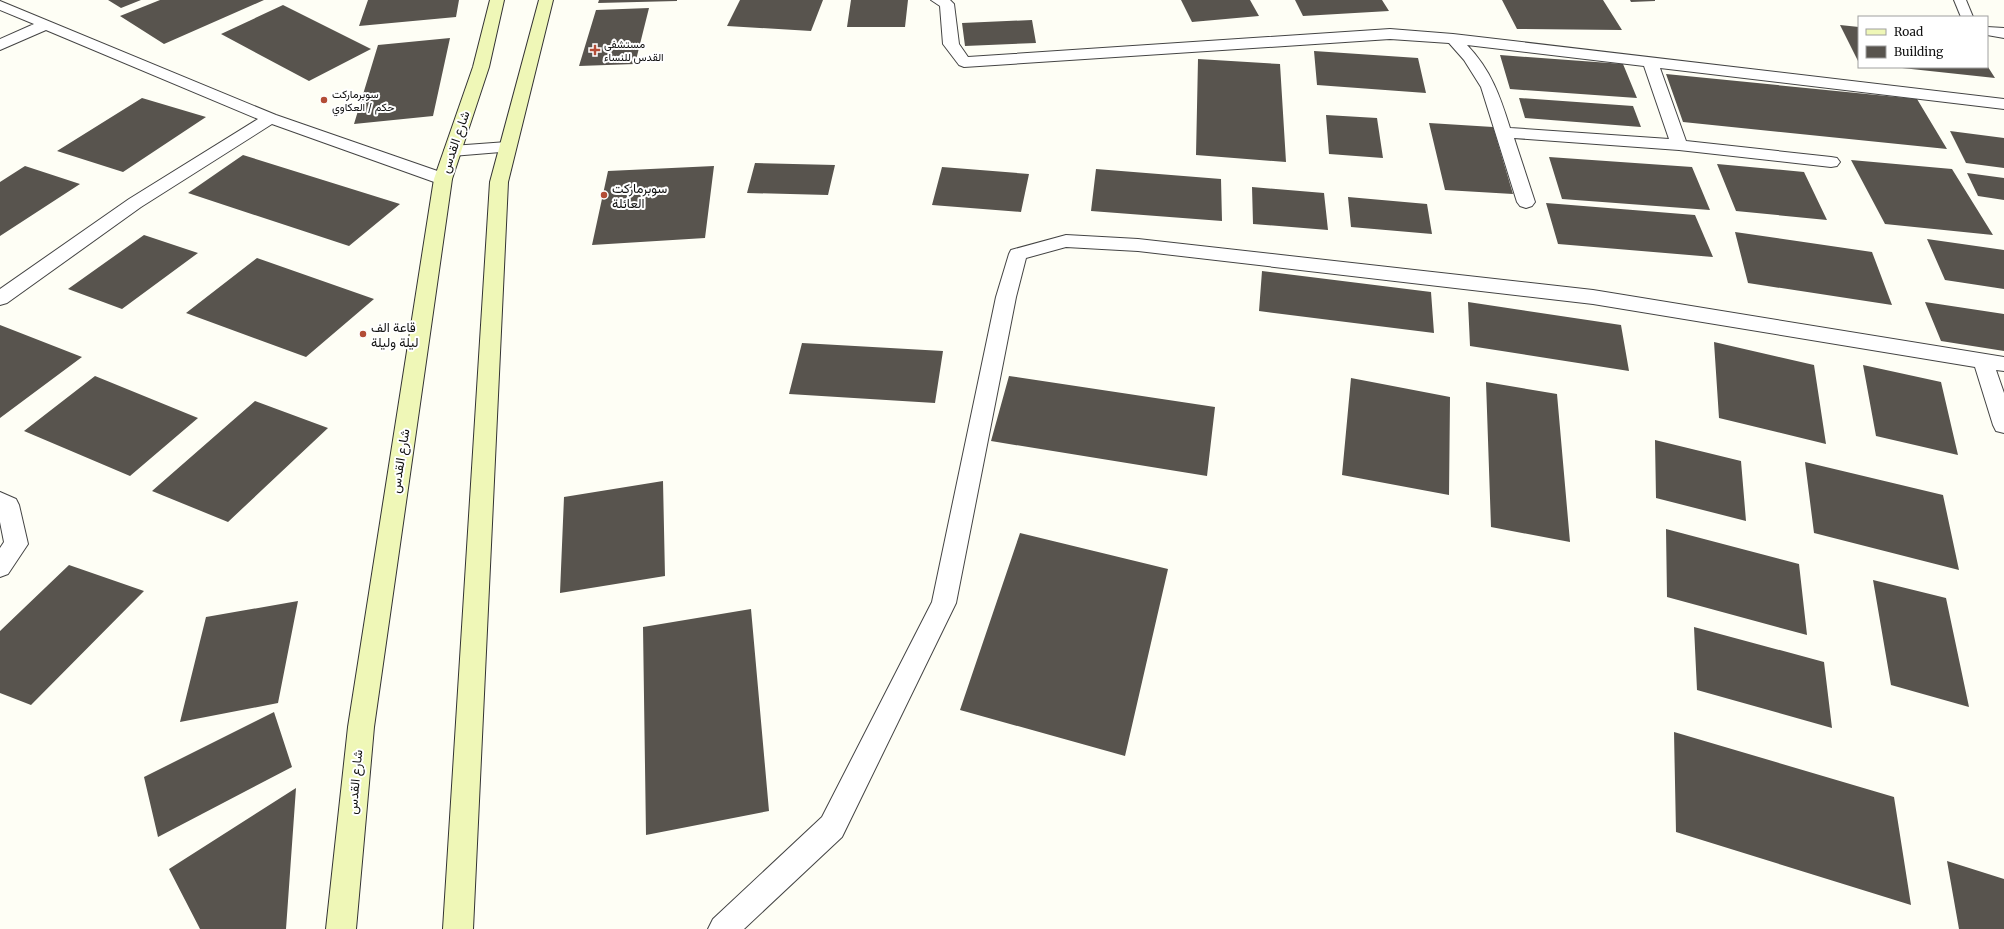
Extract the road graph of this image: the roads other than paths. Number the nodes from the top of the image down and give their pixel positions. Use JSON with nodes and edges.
{"nodes":[{"id":1,"x":497,"y":0,"type":"edge"},
{"id":2,"x":546,"y":0,"type":"edge"},
{"id":3,"x":938,"y":0,"type":"edge"},
{"id":4,"x":1960,"y":0,"type":"edge"},
{"id":5,"x":0,"y":5,"type":"edge"},
{"id":6,"x":1967,"y":16,"type":"edge"},
{"id":7,"x":47,"y":24,"type":"junction"},
{"id":8,"x":1988,"y":31,"type":"edge"},
{"id":9,"x":2004,"y":33,"type":"edge"},
{"id":10,"x":1454,"y":39,"type":"junction"},
{"id":11,"x":0,"y":44,"type":"edge"},
{"id":12,"x":1650,"y":62,"type":"junction"},
{"id":13,"x":2004,"y":104,"type":"edge"},
{"id":14,"x":270,"y":118,"type":"junction"},
{"id":15,"x":1504,"y":132,"type":"junction"},
{"id":16,"x":1679,"y":145,"type":"junction"},
{"id":17,"x":508,"y":147,"type":"junction"},
{"id":18,"x":452,"y":151,"type":"junction"},
{"id":19,"x":1831,"y":162,"type":"dead end"},
{"id":20,"x":443,"y":179,"type":"junction"},
{"id":21,"x":1526,"y":202,"type":"dead end"},
{"id":22,"x":0,"y":298,"type":"edge"},
{"id":23,"x":1983,"y":360,"type":"junction"},
{"id":24,"x":2004,"y":364,"type":"edge"},
{"id":25,"x":2004,"y":425,"type":"edge"},
{"id":26,"x":0,"y":501,"type":"edge"},
{"id":27,"x":0,"y":567,"type":"edge"},
{"id":28,"x":341,"y":929,"type":"edge"},
{"id":29,"x":458,"y":929,"type":"edge"},
{"id":30,"x":723,"y":929,"type":"edge"}],
"edges":[{"from":1,"to":18,"type":"main road","name":"شارع القدس"},
{"from":2,"to":17,"type":"main road"},
{"from":3,"to":10,"type":"street"},
{"from":4,"to":6,"type":"lane"},
{"from":5,"to":7,"type":"street"},
{"from":7,"to":11,"type":"street"},
{"from":7,"to":14,"type":"street"},
{"from":8,"to":9,"type":"street"},
{"from":10,"to":12,"type":"street"},
{"from":10,"to":15,"type":"street"},
{"from":12,"to":13,"type":"street"},
{"from":12,"to":16,"type":"street"},
{"from":14,"to":20,"type":"street"},
{"from":14,"to":22,"type":"street"},
{"from":15,"to":16,"type":"street"},
{"from":15,"to":21,"type":"street"},
{"from":16,"to":19,"type":"street"},
{"from":17,"to":18,"type":"street"},
{"from":17,"to":29,"type":"main road"},
{"from":18,"to":20,"type":"main road","name":"شارع القدس"},
{"from":20,"to":28,"type":"main road","name":"شارع القدس"},
{"from":23,"to":24,"type":"street"},
{"from":23,"to":25,"type":"street"},
{"from":23,"to":30,"type":"street"},
{"from":26,"to":27,"type":"street"}]}
